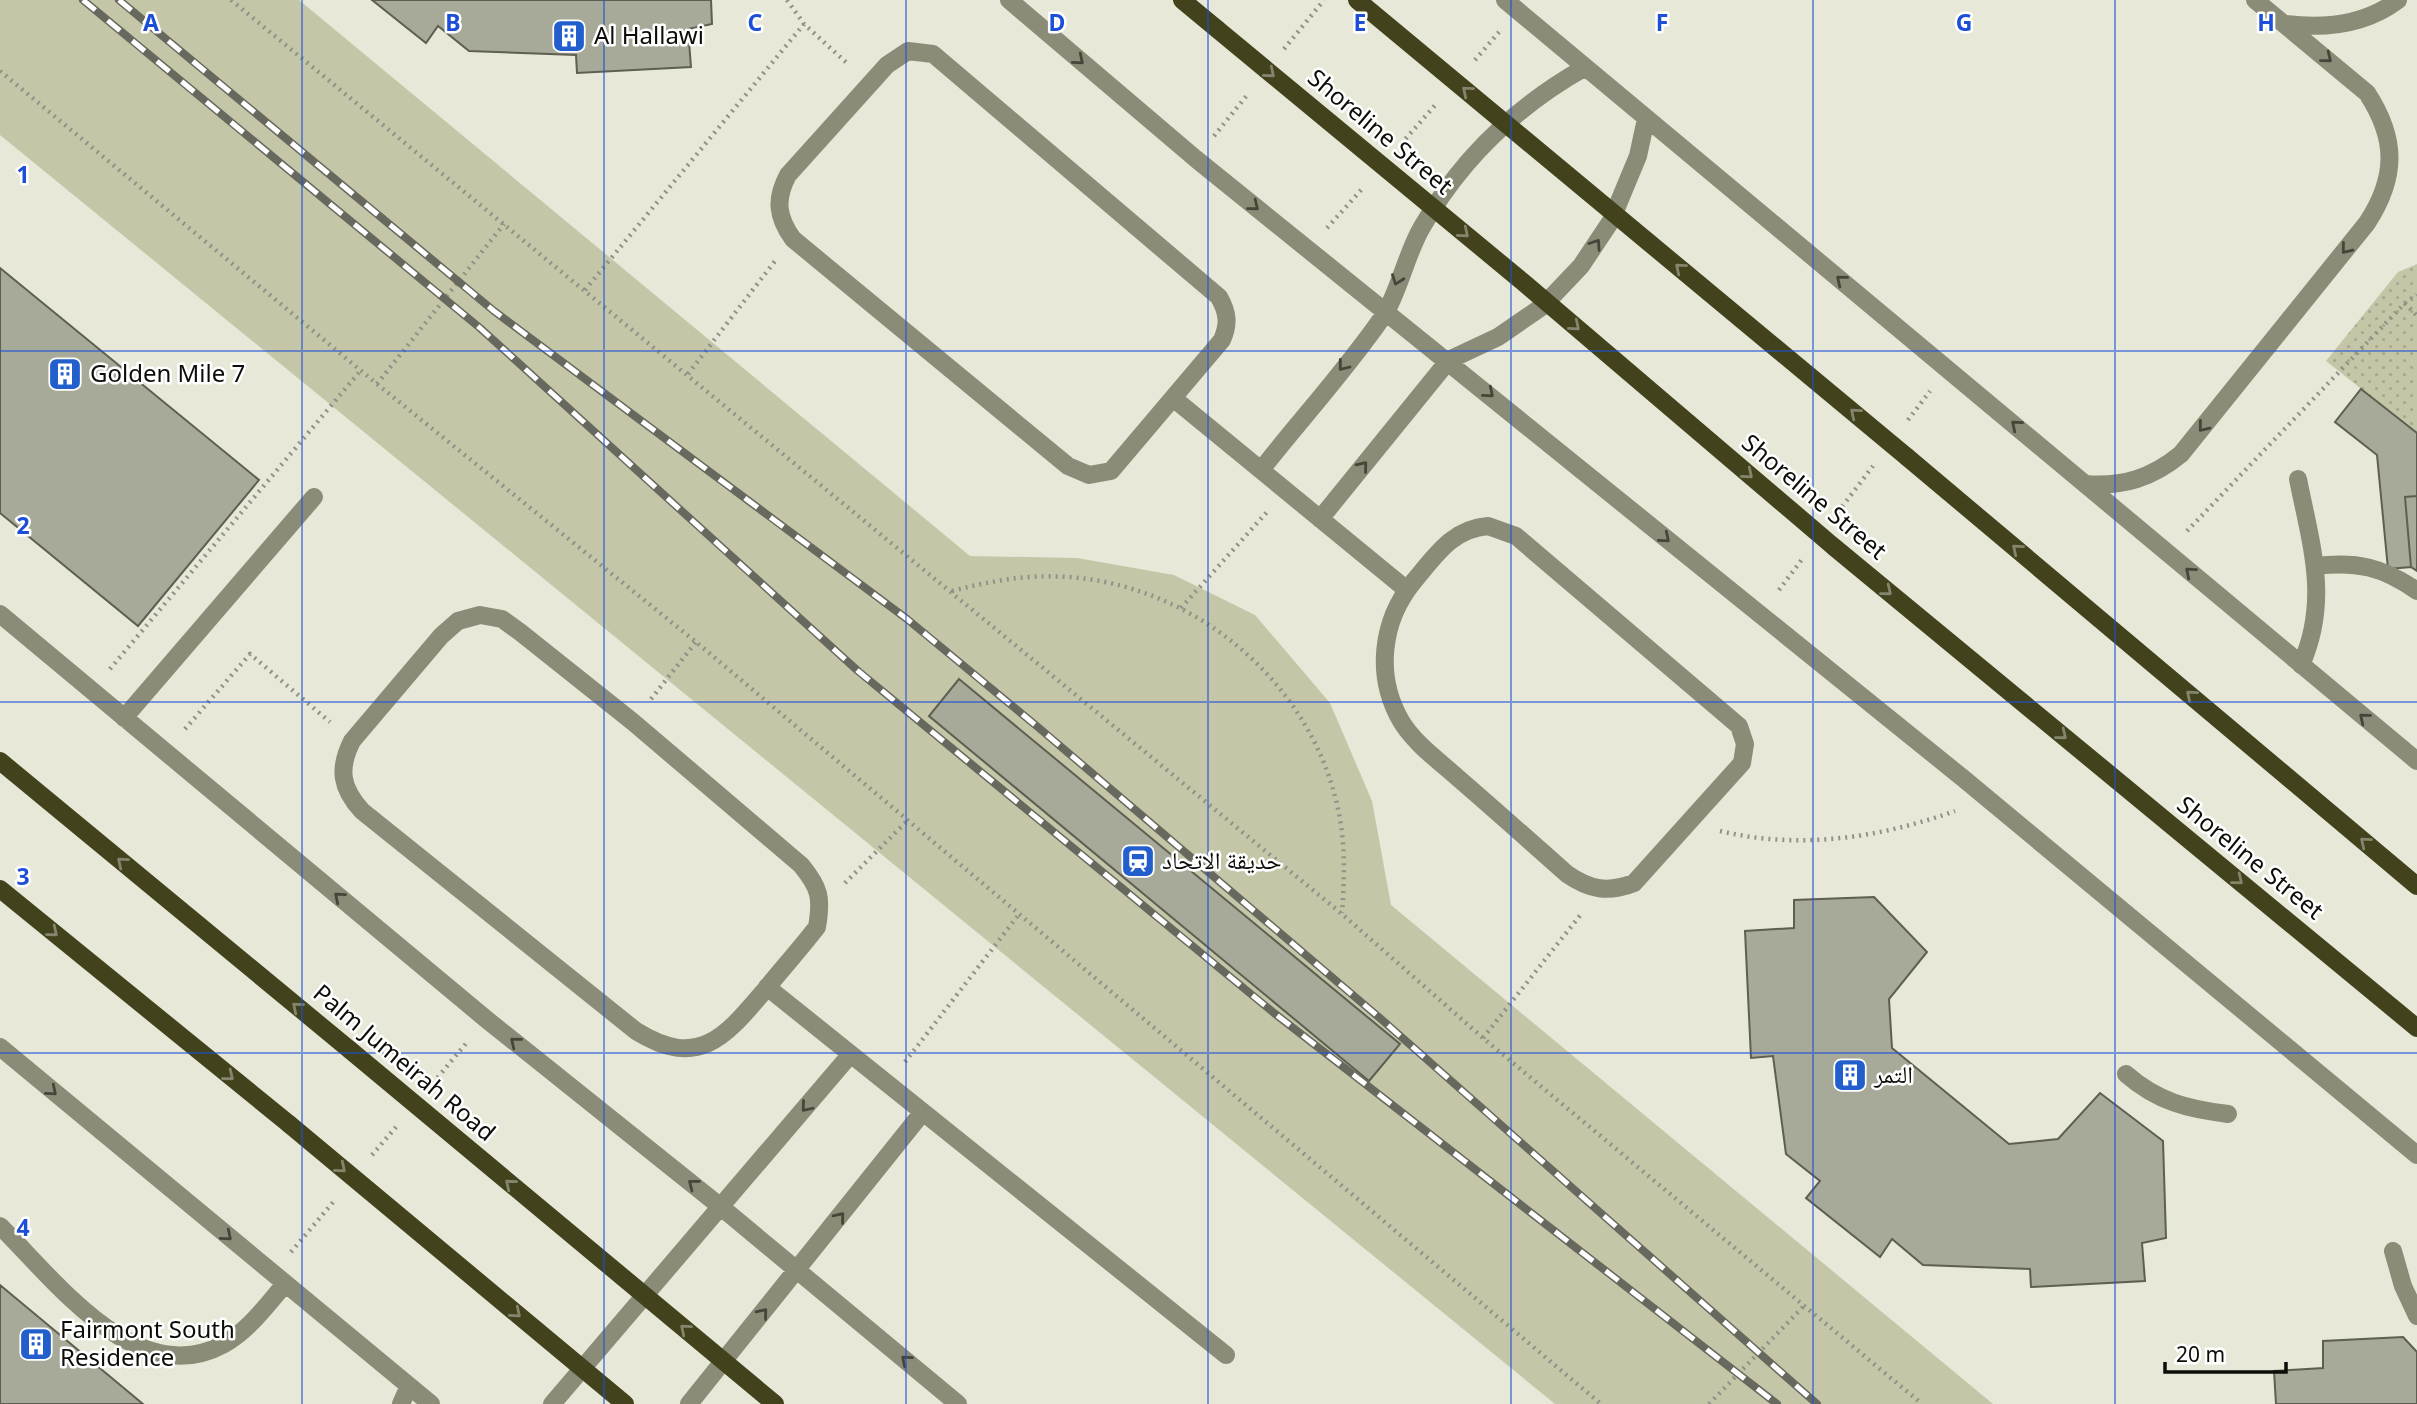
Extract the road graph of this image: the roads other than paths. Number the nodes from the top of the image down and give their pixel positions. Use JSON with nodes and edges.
{"nodes":[{"id":1,"x":1009,"y":0,"type":"edge"},
{"id":2,"x":1182,"y":0,"type":"edge"},
{"id":3,"x":1357,"y":0,"type":"edge"},
{"id":4,"x":2255,"y":0,"type":"edge"},
{"id":5,"x":2398,"y":0,"type":"edge"},
{"id":6,"x":1512,"y":6,"type":"edge"},
{"id":7,"x":2286,"y":24,"type":"junction"},
{"id":8,"x":1584,"y":68,"type":"junction"},
{"id":9,"x":1646,"y":119,"type":"junction"},
{"id":10,"x":1385,"y":313,"type":"junction"},
{"id":11,"x":1449,"y":360,"type":"junction"},
{"id":12,"x":1173,"y":398,"type":"junction"},
{"id":13,"x":1261,"y":470,"type":"junction"},
{"id":14,"x":2298,"y":479,"type":"dead end"},
{"id":15,"x":2086,"y":484,"type":"junction"},
{"id":16,"x":314,"y":497,"type":"dead end"},
{"id":17,"x":1320,"y":519,"type":"junction"},
{"id":18,"x":2315,"y":566,"type":"junction"},
{"id":19,"x":1407,"y":590,"type":"junction"},
{"id":20,"x":2417,"y":591,"type":"edge"},
{"id":21,"x":0,"y":614,"type":"edge"},
{"id":22,"x":2301,"y":665,"type":"junction"},
{"id":23,"x":124,"y":718,"type":"junction"},
{"id":24,"x":0,"y":761,"type":"edge"},
{"id":25,"x":2417,"y":761,"type":"edge"},
{"id":26,"x":2417,"y":886,"type":"edge"},
{"id":27,"x":0,"y":889,"type":"edge"},
{"id":28,"x":767,"y":987,"type":"junction"},
{"id":29,"x":2417,"y":1028,"type":"edge"},
{"id":30,"x":0,"y":1047,"type":"edge"},
{"id":31,"x":850,"y":1055,"type":"junction"},
{"id":32,"x":2126,"y":1074,"type":"dead end"},
{"id":33,"x":922,"y":1114,"type":"junction"},
{"id":34,"x":2228,"y":1114,"type":"dead end"},
{"id":35,"x":2417,"y":1155,"type":"edge"},
{"id":36,"x":721,"y":1207,"type":"junction"},
{"id":37,"x":0,"y":1226,"type":"edge"},
{"id":38,"x":2393,"y":1251,"type":"dead end"},
{"id":39,"x":797,"y":1270,"type":"junction"},
{"id":40,"x":279,"y":1279,"type":"junction"},
{"id":41,"x":2417,"y":1316,"type":"edge"},
{"id":42,"x":1226,"y":1355,"type":"dead end"},
{"id":43,"x":409,"y":1385,"type":"junction"},
{"id":44,"x":401,"y":1404,"type":"edge"},
{"id":45,"x":431,"y":1404,"type":"edge"},
{"id":46,"x":552,"y":1404,"type":"edge"},
{"id":47,"x":625,"y":1404,"type":"edge"},
{"id":48,"x":689,"y":1404,"type":"edge"},
{"id":49,"x":775,"y":1404,"type":"edge"},
{"id":50,"x":958,"y":1404,"type":"edge"}],
"edges":[{"from":1,"to":10,"type":"street","one_way":true},
{"from":2,"to":29,"type":"main road","name":"Shoreline Street","one_way":true,"bridge":true},
{"from":26,"to":3,"type":"main road","one_way":true,"bridge":true},
{"from":4,"to":7,"type":"street"},
{"from":5,"to":7,"type":"street"},
{"from":6,"to":8,"type":"street"},
{"from":7,"to":15,"type":"street","one_way":true},
{"from":8,"to":9,"type":"street"},
{"from":8,"to":10,"type":"street","one_way":true},
{"from":11,"to":9,"type":"street","one_way":true},
{"from":15,"to":9,"type":"street","one_way":true},
{"from":10,"to":11,"type":"street"},
{"from":10,"to":13,"type":"street","one_way":true},
{"from":17,"to":11,"type":"street","one_way":true},
{"from":11,"to":35,"type":"street","one_way":true},
{"from":12,"to":12,"type":"street"},
{"from":12,"to":13,"type":"street"},
{"from":13,"to":17,"type":"street"},
{"from":14,"to":18,"type":"street"},
{"from":22,"to":15,"type":"street","one_way":true},
{"from":16,"to":23,"type":"street"},
{"from":17,"to":19,"type":"street"},
{"from":18,"to":20,"type":"street"},
{"from":18,"to":22,"type":"street"},
{"from":19,"to":19,"type":"street"},
{"from":21,"to":23,"type":"street"},
{"from":25,"to":22,"type":"street","one_way":true},
{"from":36,"to":23,"type":"street","one_way":true},
{"from":49,"to":24,"type":"main road","name":"Palm Jumeirah Road","one_way":true,"bridge":true},
{"from":27,"to":47,"type":"main road","one_way":true,"bridge":true},
{"from":28,"to":28,"type":"street"},
{"from":28,"to":31,"type":"street"},
{"from":30,"to":40,"type":"street","one_way":true},
{"from":31,"to":33,"type":"street"},
{"from":31,"to":36,"type":"street","one_way":true},
{"from":32,"to":34,"type":"street"},
{"from":39,"to":33,"type":"street","one_way":true},
{"from":33,"to":42,"type":"street"},
{"from":36,"to":39,"type":"street"},
{"from":36,"to":46,"type":"street"},
{"from":37,"to":40,"type":"street"},
{"from":38,"to":41,"type":"street"},
{"from":48,"to":39,"type":"street","one_way":true},
{"from":50,"to":39,"type":"street","one_way":true},
{"from":40,"to":43,"type":"street"},
{"from":43,"to":44,"type":"street"},
{"from":43,"to":45,"type":"street"}]}
